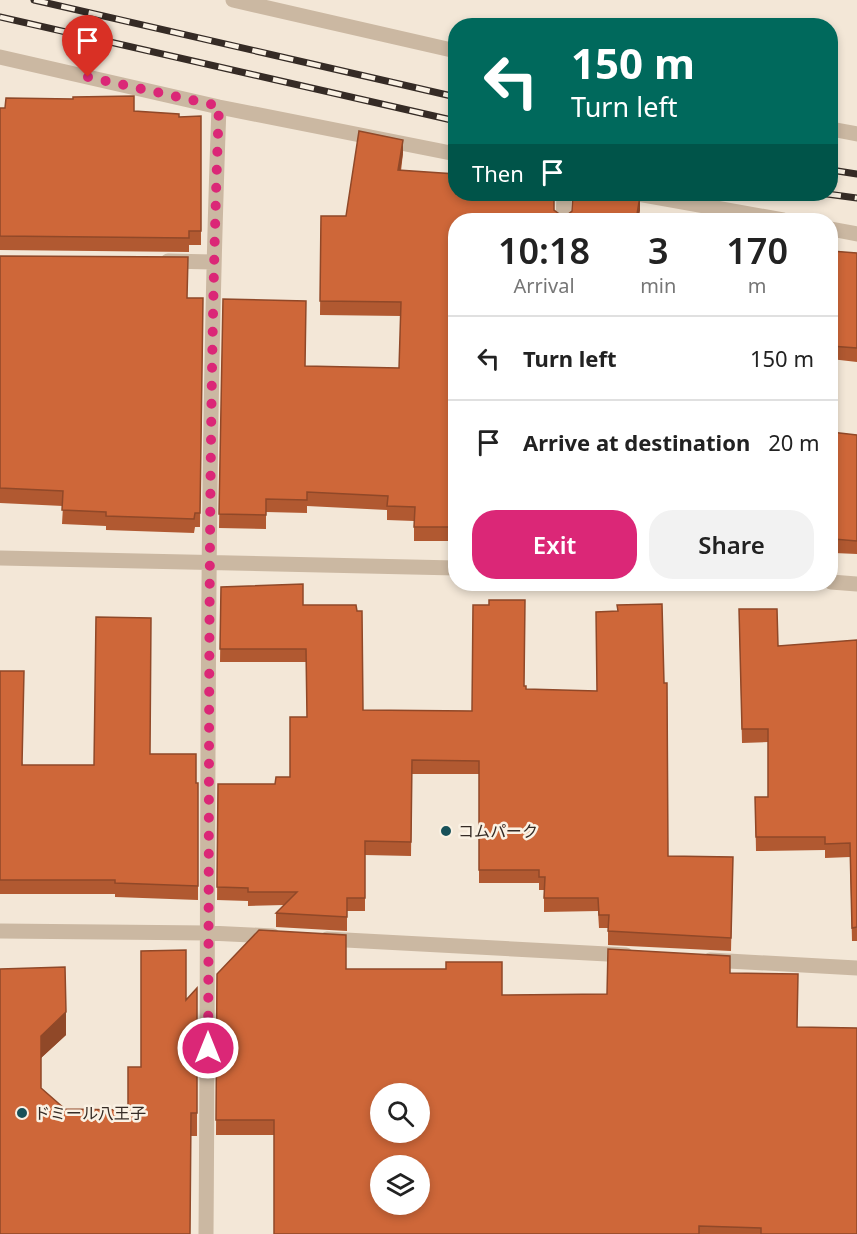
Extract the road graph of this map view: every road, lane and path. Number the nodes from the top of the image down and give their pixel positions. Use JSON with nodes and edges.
{"nodes":[{"id":1,"x":233,"y":0,"type":"edge"},
{"id":2,"x":448,"y":49,"type":"edge"},
{"id":3,"x":0,"y":57,"type":"edge"},
{"id":4,"x":219,"y":106,"type":"junction"},
{"id":5,"x":838,"y":130,"type":"edge"},
{"id":6,"x":857,"y":134,"type":"edge"},
{"id":7,"x":448,"y":152,"type":"edge"},
{"id":8,"x":677,"y":201,"type":"edge"},
{"id":9,"x":744,"y":213,"type":"edge"},
{"id":10,"x":838,"y":230,"type":"edge"},
{"id":11,"x":857,"y":234,"type":"edge"},
{"id":12,"x":154,"y":261,"type":"edge"},
{"id":13,"x":213,"y":262,"type":"junction"},
{"id":14,"x":0,"y":558,"type":"edge"},
{"id":15,"x":210,"y":563,"type":"junction"},
{"id":16,"x":448,"y":568,"type":"edge"},
{"id":17,"x":838,"y":583,"type":"edge"},
{"id":18,"x":857,"y":584,"type":"edge"},
{"id":19,"x":0,"y":931,"type":"edge"},
{"id":20,"x":209,"y":933,"type":"junction"},
{"id":21,"x":291,"y":937,"type":"edge"},
{"id":22,"x":315,"y":938,"type":"edge"},
{"id":23,"x":645,"y":956,"type":"edge"},
{"id":24,"x":692,"y":959,"type":"edge"},
{"id":25,"x":857,"y":968,"type":"edge"},
{"id":26,"x":206,"y":1234,"type":"edge"}],
"edges":[{"from":1,"to":2,"type":"street"},
{"from":3,"to":4,"type":"street"},
{"from":4,"to":7,"type":"street"},
{"from":4,"to":13,"type":"street"},
{"from":5,"to":6,"type":"street"},
{"from":8,"to":9,"type":"street"},
{"from":10,"to":11,"type":"street"},
{"from":12,"to":13,"type":"street"},
{"from":13,"to":15,"type":"street"},
{"from":14,"to":15,"type":"street"},
{"from":15,"to":16,"type":"street"},
{"from":15,"to":20,"type":"street"},
{"from":17,"to":18,"type":"street"},
{"from":19,"to":20,"type":"street"},
{"from":20,"to":21,"type":"street"},
{"from":20,"to":26,"type":"street"},
{"from":22,"to":23,"type":"street"},
{"from":24,"to":25,"type":"street"}]}
